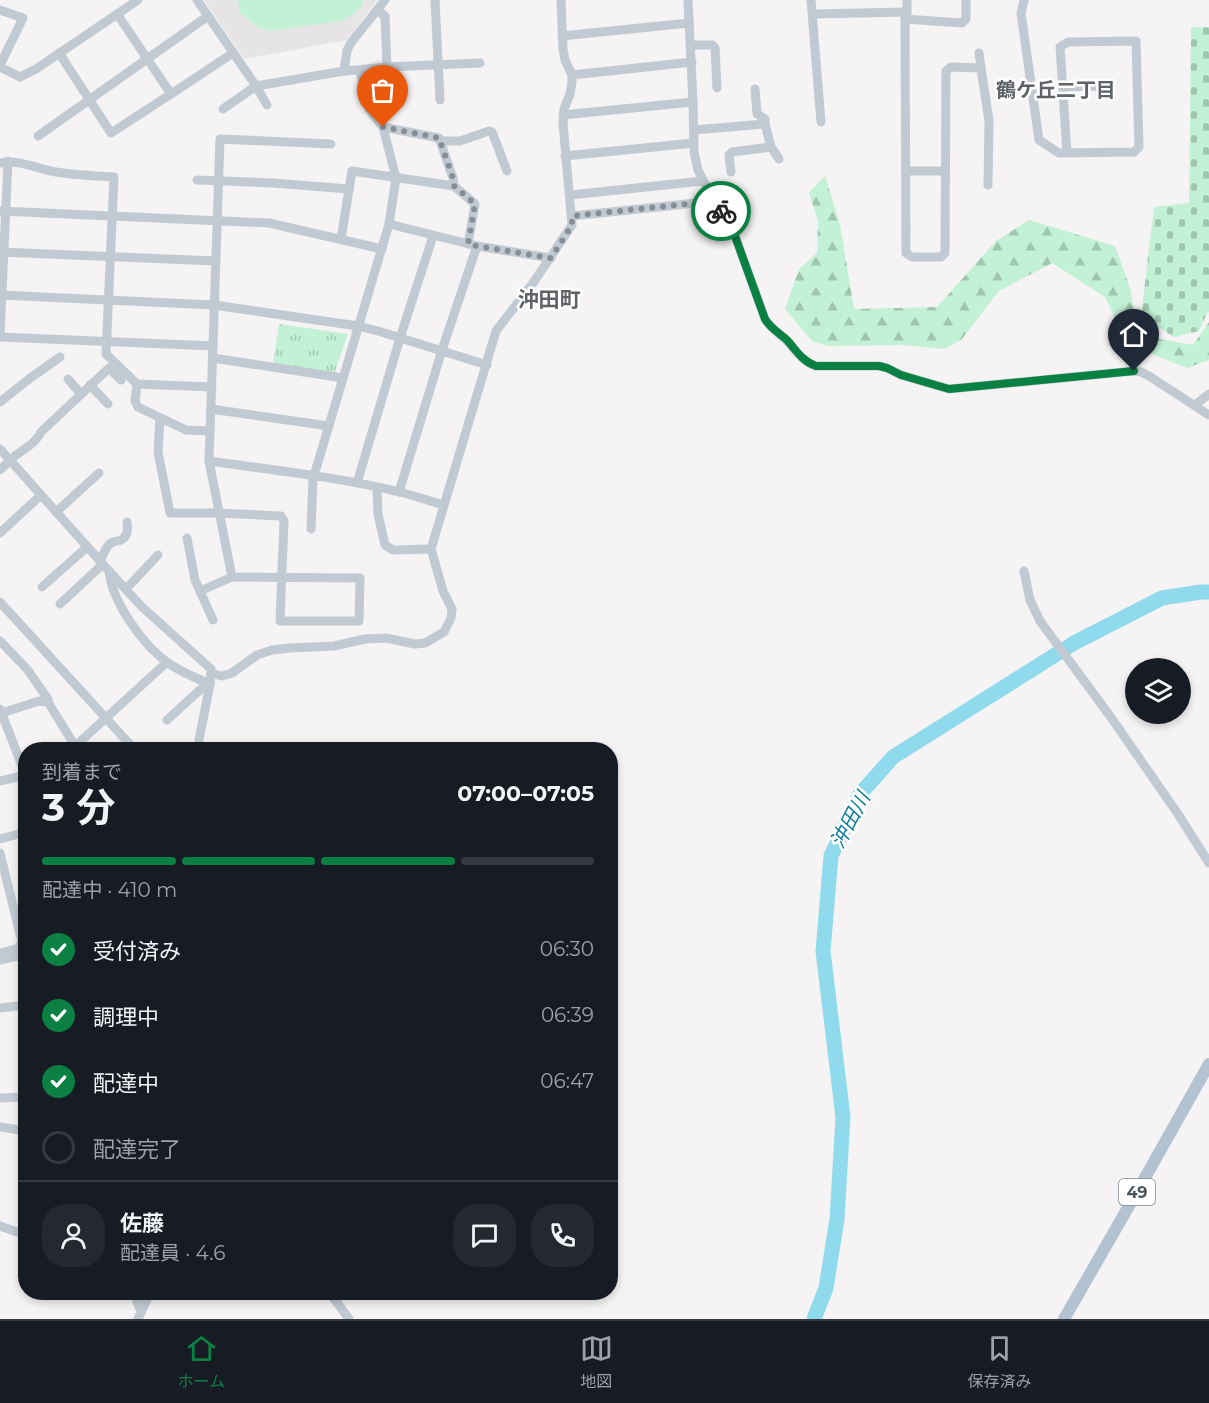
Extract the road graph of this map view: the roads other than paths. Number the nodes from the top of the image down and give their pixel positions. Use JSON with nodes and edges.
{"nodes":[{"id":1,"x":138,"y":0,"type":"edge"},
{"id":2,"x":197,"y":0,"type":"edge"},
{"id":3,"x":385,"y":0,"type":"edge"},
{"id":4,"x":435,"y":0,"type":"edge"},
{"id":5,"x":561,"y":0,"type":"edge"},
{"id":6,"x":688,"y":0,"type":"edge"},
{"id":7,"x":811,"y":0,"type":"edge"},
{"id":8,"x":907,"y":0,"type":"edge"},
{"id":9,"x":966,"y":0,"type":"edge"},
{"id":10,"x":1024,"y":0,"type":"edge"},
{"id":11,"x":0,"y":10,"type":"edge"},
{"id":12,"x":376,"y":10,"type":"junction"},
{"id":13,"x":117,"y":14,"type":"junction"},
{"id":14,"x":813,"y":14,"type":"junction"},
{"id":15,"x":208,"y":16,"type":"junction"},
{"id":16,"x":906,"y":16,"type":"junction"},
{"id":17,"x":689,"y":23,"type":"junction"},
{"id":18,"x":562,"y":36,"type":"junction"},
{"id":19,"x":691,"y":45,"type":"junction"},
{"id":20,"x":59,"y":53,"type":"junction"},
{"id":21,"x":233,"y":53,"type":"junction"},
{"id":22,"x":979,"y":53,"type":"dead end"},
{"id":23,"x":147,"y":59,"type":"junction"},
{"id":24,"x":692,"y":62,"type":"junction"},
{"id":25,"x":480,"y":63,"type":"dead end"},
{"id":26,"x":438,"y":65,"type":"junction"},
{"id":27,"x":0,"y":66,"type":"edge"},
{"id":28,"x":387,"y":67,"type":"junction"},
{"id":29,"x":981,"y":68,"type":"junction"},
{"id":30,"x":360,"y":70,"type":"junction"},
{"id":31,"x":344,"y":71,"type":"junction"},
{"id":32,"x":572,"y":75,"type":"junction"},
{"id":33,"x":256,"y":86,"type":"junction"},
{"id":34,"x":1106,"y":86,"type":"dead end"},
{"id":35,"x":1063,"y":87,"type":"junction"},
{"id":36,"x":717,"y":88,"type":"dead end"},
{"id":37,"x":754,"y":89,"type":"dead end"},
{"id":38,"x":171,"y":94,"type":"junction"},
{"id":39,"x":90,"y":100,"type":"junction"},
{"id":40,"x":440,"y":100,"type":"dead end"},
{"id":41,"x":693,"y":102,"type":"junction"},
{"id":42,"x":267,"y":105,"type":"dead end"},
{"id":43,"x":223,"y":109,"type":"dead end"},
{"id":44,"x":563,"y":116,"type":"junction"},
{"id":45,"x":821,"y":122,"type":"dead end"},
{"id":46,"x":765,"y":124,"type":"junction"},
{"id":47,"x":383,"y":127,"type":"junction"},
{"id":48,"x":694,"y":130,"type":"junction"},
{"id":49,"x":38,"y":136,"type":"dead end"},
{"id":50,"x":440,"y":141,"type":"junction"},
{"id":51,"x":694,"y":143,"type":"junction"},
{"id":52,"x":331,"y":144,"type":"dead end"},
{"id":53,"x":771,"y":147,"type":"junction"},
{"id":54,"x":1067,"y":153,"type":"junction"},
{"id":55,"x":566,"y":156,"type":"junction"},
{"id":56,"x":779,"y":159,"type":"dead end"},
{"id":57,"x":4,"y":162,"type":"edge"},
{"id":58,"x":507,"y":171,"type":"dead end"},
{"id":59,"x":906,"y":171,"type":"junction"},
{"id":60,"x":944,"y":171,"type":"junction"},
{"id":61,"x":730,"y":172,"type":"dead end"},
{"id":62,"x":396,"y":178,"type":"junction"},
{"id":63,"x":197,"y":180,"type":"dead end"},
{"id":64,"x":219,"y":181,"type":"junction"},
{"id":65,"x":703,"y":181,"type":"junction"},
{"id":66,"x":988,"y":185,"type":"dead end"},
{"id":67,"x":454,"y":186,"type":"junction"},
{"id":68,"x":349,"y":189,"type":"junction"},
{"id":69,"x":570,"y":195,"type":"junction"},
{"id":70,"x":715,"y":201,"type":"junction"},
{"id":71,"x":3,"y":211,"type":"edge"},
{"id":72,"x":572,"y":216,"type":"junction"},
{"id":73,"x":111,"y":217,"type":"junction"},
{"id":74,"x":217,"y":221,"type":"junction"},
{"id":75,"x":389,"y":224,"type":"junction"},
{"id":76,"x":433,"y":236,"type":"junction"},
{"id":77,"x":341,"y":239,"type":"junction"},
{"id":78,"x":472,"y":245,"type":"junction"},
{"id":79,"x":382,"y":249,"type":"junction"},
{"id":80,"x":2,"y":252,"type":"edge"},
{"id":81,"x":109,"y":257,"type":"junction"},
{"id":82,"x":551,"y":258,"type":"junction"},
{"id":83,"x":215,"y":261,"type":"junction"},
{"id":84,"x":1,"y":295,"type":"edge"},
{"id":85,"x":108,"y":301,"type":"junction"},
{"id":86,"x":214,"y":305,"type":"junction"},
{"id":87,"x":358,"y":327,"type":"junction"},
{"id":88,"x":0,"y":337,"type":"edge"},
{"id":89,"x":400,"y":338,"type":"junction"},
{"id":90,"x":106,"y":342,"type":"junction"},
{"id":91,"x":213,"y":346,"type":"junction"},
{"id":92,"x":442,"y":350,"type":"junction"},
{"id":93,"x":60,"y":357,"type":"dead end"},
{"id":94,"x":213,"y":358,"type":"junction"},
{"id":95,"x":487,"y":365,"type":"junction"},
{"id":96,"x":343,"y":378,"type":"junction"},
{"id":97,"x":68,"y":379,"type":"dead end"},
{"id":98,"x":121,"y":380,"type":"dead end"},
{"id":99,"x":137,"y":384,"type":"junction"},
{"id":100,"x":90,"y":386,"type":"junction"},
{"id":101,"x":212,"y":387,"type":"junction"},
{"id":102,"x":81,"y":394,"type":"junction"},
{"id":103,"x":1209,"y":394,"type":"edge"},
{"id":104,"x":0,"y":402,"type":"edge"},
{"id":105,"x":108,"y":404,"type":"dead end"},
{"id":106,"x":1195,"y":405,"type":"junction"},
{"id":107,"x":211,"y":409,"type":"junction"},
{"id":108,"x":1209,"y":415,"type":"edge"},
{"id":109,"x":160,"y":418,"type":"junction"},
{"id":110,"x":329,"y":426,"type":"junction"},
{"id":111,"x":210,"y":431,"type":"junction"},
{"id":112,"x":0,"y":449,"type":"edge"},
{"id":113,"x":11,"y":460,"type":"junction"},
{"id":114,"x":209,"y":461,"type":"junction"},
{"id":115,"x":0,"y":470,"type":"edge"},
{"id":116,"x":99,"y":473,"type":"dead end"},
{"id":117,"x":314,"y":476,"type":"junction"},
{"id":118,"x":357,"y":483,"type":"junction"},
{"id":119,"x":377,"y":488,"type":"junction"},
{"id":120,"x":399,"y":492,"type":"junction"},
{"id":121,"x":41,"y":495,"type":"junction"},
{"id":122,"x":444,"y":505,"type":"junction"},
{"id":123,"x":56,"y":512,"type":"junction"},
{"id":124,"x":219,"y":513,"type":"junction"},
{"id":125,"x":127,"y":522,"type":"dead end"},
{"id":126,"x":311,"y":529,"type":"dead end"},
{"id":127,"x":0,"y":532,"type":"edge"},
{"id":128,"x":187,"y":538,"type":"dead end"},
{"id":129,"x":87,"y":547,"type":"junction"},
{"id":130,"x":431,"y":549,"type":"junction"},
{"id":131,"x":158,"y":555,"type":"dead end"},
{"id":132,"x":104,"y":566,"type":"junction"},
{"id":133,"x":1024,"y":571,"type":"dead end"},
{"id":134,"x":232,"y":577,"type":"junction"},
{"id":135,"x":282,"y":577,"type":"junction"},
{"id":136,"x":42,"y":587,"type":"dead end"},
{"id":137,"x":126,"y":589,"type":"junction"},
{"id":138,"x":200,"y":591,"type":"junction"},
{"id":139,"x":0,"y":602,"type":"edge"},
{"id":140,"x":60,"y":604,"type":"dead end"},
{"id":141,"x":213,"y":620,"type":"dead end"},
{"id":142,"x":0,"y":640,"type":"edge"},
{"id":143,"x":167,"y":662,"type":"junction"},
{"id":144,"x":211,"y":673,"type":"junction"},
{"id":145,"x":210,"y":684,"type":"junction"},
{"id":146,"x":48,"y":702,"type":"junction"},
{"id":147,"x":1,"y":711,"type":"edge"},
{"id":148,"x":105,"y":718,"type":"junction"},
{"id":149,"x":167,"y":720,"type":"dead end"},
{"id":150,"x":3,"y":724,"type":"edge"},
{"id":151,"x":70,"y":742,"type":"edge"},
{"id":152,"x":79,"y":742,"type":"edge"},
{"id":153,"x":128,"y":742,"type":"edge"},
{"id":154,"x":198,"y":742,"type":"edge"},
{"id":155,"x":18,"y":759,"type":"edge"},
{"id":156,"x":18,"y":777,"type":"edge"},
{"id":157,"x":0,"y":781,"type":"edge"},
{"id":158,"x":18,"y":834,"type":"edge"},
{"id":159,"x":0,"y":839,"type":"edge"},
{"id":160,"x":0,"y":853,"type":"edge"},
{"id":161,"x":1209,"y":863,"type":"edge"},
{"id":162,"x":5,"y":893,"type":"edge"},
{"id":163,"x":18,"y":930,"type":"edge"},
{"id":164,"x":18,"y":948,"type":"edge"},
{"id":165,"x":0,"y":953,"type":"edge"},
{"id":166,"x":18,"y":956,"type":"edge"},
{"id":167,"x":0,"y":960,"type":"edge"},
{"id":168,"x":18,"y":1006,"type":"edge"},
{"id":169,"x":0,"y":1008,"type":"edge"},
{"id":170,"x":1209,"y":1064,"type":"edge"},
{"id":171,"x":18,"y":1097,"type":"edge"},
{"id":172,"x":0,"y":1098,"type":"edge"},
{"id":173,"x":0,"y":1127,"type":"edge"},
{"id":174,"x":18,"y":1130,"type":"edge"},
{"id":175,"x":0,"y":1226,"type":"edge"},
{"id":176,"x":18,"y":1232,"type":"edge"},
{"id":177,"x":136,"y":1300,"type":"edge"},
{"id":178,"x":147,"y":1300,"type":"edge"},
{"id":179,"x":335,"y":1300,"type":"edge"},
{"id":180,"x":140,"y":1315,"type":"edge"},
{"id":181,"x":349,"y":1319,"type":"edge"},
{"id":182,"x":1064,"y":1319,"type":"edge"}],
"edges":[{"from":1,"to":13,"type":"street"},
{"from":2,"to":15,"type":"street"},
{"from":3,"to":12,"type":"street"},
{"from":4,"to":26,"type":"street"},
{"from":5,"to":18,"type":"street"},
{"from":6,"to":17,"type":"street"},
{"from":7,"to":14,"type":"street"},
{"from":8,"to":16,"type":"street"},
{"from":9,"to":16,"type":"street"},
{"from":10,"to":54,"type":"street"},
{"from":11,"to":27,"type":"street"},
{"from":12,"to":28,"type":"street"},
{"from":12,"to":31,"type":"street"},
{"from":13,"to":20,"type":"street"},
{"from":13,"to":23,"type":"street"},
{"from":14,"to":16,"type":"street"},
{"from":14,"to":45,"type":"street"},
{"from":15,"to":21,"type":"street"},
{"from":15,"to":23,"type":"street"},
{"from":16,"to":59,"type":"street"},
{"from":17,"to":18,"type":"street"},
{"from":17,"to":19,"type":"street"},
{"from":18,"to":32,"type":"street"},
{"from":19,"to":24,"type":"street"},
{"from":19,"to":36,"type":"street"},
{"from":20,"to":27,"type":"street"},
{"from":20,"to":39,"type":"street"},
{"from":21,"to":33,"type":"street"},
{"from":21,"to":38,"type":"street"},
{"from":22,"to":29,"type":"street"},
{"from":23,"to":38,"type":"street"},
{"from":23,"to":39,"type":"street"},
{"from":24,"to":32,"type":"street"},
{"from":24,"to":41,"type":"street"},
{"from":25,"to":26,"type":"street"},
{"from":26,"to":28,"type":"street"},
{"from":26,"to":40,"type":"street"},
{"from":28,"to":30,"type":"street"},
{"from":29,"to":60,"type":"street"},
{"from":29,"to":66,"type":"street"},
{"from":30,"to":31,"type":"street"},
{"from":30,"to":47,"type":"street"},
{"from":31,"to":33,"type":"street"},
{"from":32,"to":44,"type":"street"},
{"from":33,"to":42,"type":"street"},
{"from":33,"to":43,"type":"street"},
{"from":34,"to":35,"type":"street"},
{"from":35,"to":54,"type":"street"},
{"from":35,"to":54,"type":"street"},
{"from":37,"to":46,"type":"street"},
{"from":38,"to":39,"type":"street"},
{"from":39,"to":49,"type":"street"},
{"from":41,"to":44,"type":"street"},
{"from":41,"to":48,"type":"street"},
{"from":44,"to":55,"type":"street"},
{"from":46,"to":48,"type":"street"},
{"from":46,"to":53,"type":"street"},
{"from":47,"to":50,"type":"street"},
{"from":47,"to":62,"type":"street"},
{"from":48,"to":51,"type":"street"},
{"from":50,"to":58,"type":"street"},
{"from":50,"to":67,"type":"street"},
{"from":51,"to":55,"type":"street"},
{"from":51,"to":65,"type":"street"},
{"from":52,"to":64,"type":"street"},
{"from":53,"to":56,"type":"street"},
{"from":53,"to":61,"type":"street"},
{"from":55,"to":69,"type":"street"},
{"from":57,"to":71,"type":"street"},
{"from":57,"to":73,"type":"street"},
{"from":59,"to":60,"type":"street"},
{"from":59,"to":60,"type":"street"},
{"from":62,"to":67,"type":"street"},
{"from":62,"to":68,"type":"street"},
{"from":62,"to":75,"type":"street"},
{"from":63,"to":64,"type":"street"},
{"from":64,"to":68,"type":"street"},
{"from":64,"to":74,"type":"street"},
{"from":65,"to":69,"type":"street"},
{"from":65,"to":70,"type":"street"},
{"from":67,"to":78,"type":"street"},
{"from":68,"to":77,"type":"street"},
{"from":69,"to":72,"type":"street"},
{"from":70,"to":72,"type":"street"},
{"from":70,"to":106,"type":"street"},
{"from":71,"to":73,"type":"street"},
{"from":71,"to":80,"type":"street"},
{"from":72,"to":82,"type":"street"},
{"from":73,"to":74,"type":"street"},
{"from":73,"to":81,"type":"street"},
{"from":74,"to":77,"type":"street"},
{"from":74,"to":83,"type":"street"},
{"from":75,"to":76,"type":"street"},
{"from":75,"to":79,"type":"street"},
{"from":76,"to":78,"type":"street"},
{"from":76,"to":89,"type":"street"},
{"from":77,"to":79,"type":"street"},
{"from":78,"to":82,"type":"street"},
{"from":78,"to":92,"type":"street"},
{"from":79,"to":87,"type":"street"},
{"from":80,"to":81,"type":"street"},
{"from":80,"to":84,"type":"street"},
{"from":81,"to":83,"type":"street"},
{"from":81,"to":85,"type":"street"},
{"from":82,"to":95,"type":"street"},
{"from":83,"to":86,"type":"street"},
{"from":84,"to":85,"type":"street"},
{"from":84,"to":88,"type":"street"},
{"from":85,"to":86,"type":"street"},
{"from":85,"to":90,"type":"street"},
{"from":86,"to":87,"type":"street"},
{"from":86,"to":91,"type":"street"},
{"from":87,"to":89,"type":"street"},
{"from":87,"to":96,"type":"street"},
{"from":88,"to":90,"type":"street"},
{"from":89,"to":92,"type":"street"},
{"from":89,"to":118,"type":"street"},
{"from":90,"to":91,"type":"street"},
{"from":90,"to":99,"type":"street"},
{"from":91,"to":94,"type":"street"},
{"from":92,"to":95,"type":"street"},
{"from":92,"to":120,"type":"street"},
{"from":93,"to":104,"type":"street"},
{"from":94,"to":96,"type":"street"},
{"from":94,"to":101,"type":"street"},
{"from":95,"to":122,"type":"street"},
{"from":96,"to":110,"type":"street"},
{"from":97,"to":102,"type":"street"},
{"from":98,"to":100,"type":"street"},
{"from":99,"to":101,"type":"street"},
{"from":99,"to":109,"type":"street"},
{"from":100,"to":102,"type":"street"},
{"from":100,"to":105,"type":"street"},
{"from":101,"to":107,"type":"street"},
{"from":102,"to":113,"type":"street"},
{"from":103,"to":106,"type":"street"},
{"from":106,"to":108,"type":"street"},
{"from":107,"to":110,"type":"street"},
{"from":107,"to":111,"type":"street"},
{"from":109,"to":111,"type":"street"},
{"from":109,"to":124,"type":"street"},
{"from":110,"to":117,"type":"street"},
{"from":111,"to":114,"type":"street"},
{"from":112,"to":113,"type":"street"},
{"from":113,"to":115,"type":"street"},
{"from":113,"to":121,"type":"street"},
{"from":114,"to":117,"type":"street"},
{"from":114,"to":124,"type":"street"},
{"from":116,"to":123,"type":"street"},
{"from":117,"to":118,"type":"street"},
{"from":117,"to":126,"type":"street"},
{"from":118,"to":119,"type":"street"},
{"from":119,"to":120,"type":"street"},
{"from":119,"to":130,"type":"street"},
{"from":120,"to":122,"type":"street"},
{"from":121,"to":123,"type":"street"},
{"from":121,"to":127,"type":"street"},
{"from":122,"to":130,"type":"street"},
{"from":123,"to":129,"type":"street"},
{"from":124,"to":134,"type":"street"},
{"from":124,"to":135,"type":"street"},
{"from":125,"to":132,"type":"street"},
{"from":128,"to":138,"type":"street"},
{"from":129,"to":132,"type":"street"},
{"from":129,"to":136,"type":"street"},
{"from":130,"to":144,"type":"street"},
{"from":131,"to":137,"type":"street"},
{"from":132,"to":137,"type":"street"},
{"from":132,"to":140,"type":"street"},
{"from":132,"to":143,"type":"street"},
{"from":133,"to":161,"type":"street"},
{"from":134,"to":135,"type":"street"},
{"from":134,"to":138,"type":"street"},
{"from":135,"to":135,"type":"street"},
{"from":137,"to":144,"type":"street"},
{"from":138,"to":141,"type":"street"},
{"from":139,"to":148,"type":"street"},
{"from":142,"to":146,"type":"street"},
{"from":143,"to":145,"type":"street"},
{"from":143,"to":148,"type":"street"},
{"from":144,"to":145,"type":"street"},
{"from":145,"to":149,"type":"street"},
{"from":145,"to":154,"type":"street"},
{"from":146,"to":147,"type":"street"},
{"from":146,"to":151,"type":"street"},
{"from":147,"to":150,"type":"street"},
{"from":148,"to":152,"type":"street"},
{"from":148,"to":153,"type":"street"},
{"from":150,"to":155,"type":"street"},
{"from":156,"to":157,"type":"street"},
{"from":158,"to":159,"type":"street"},
{"from":160,"to":162,"type":"street"},
{"from":162,"to":163,"type":"street"},
{"from":164,"to":165,"type":"street"},
{"from":166,"to":167,"type":"street"},
{"from":168,"to":169,"type":"street"},
{"from":170,"to":182,"type":"main road","number":"49"},
{"from":171,"to":172,"type":"street"},
{"from":173,"to":174,"type":"street"},
{"from":175,"to":176,"type":"street"},
{"from":177,"to":180,"type":"street"},
{"from":178,"to":180,"type":"street"},
{"from":179,"to":181,"type":"street"}]}
